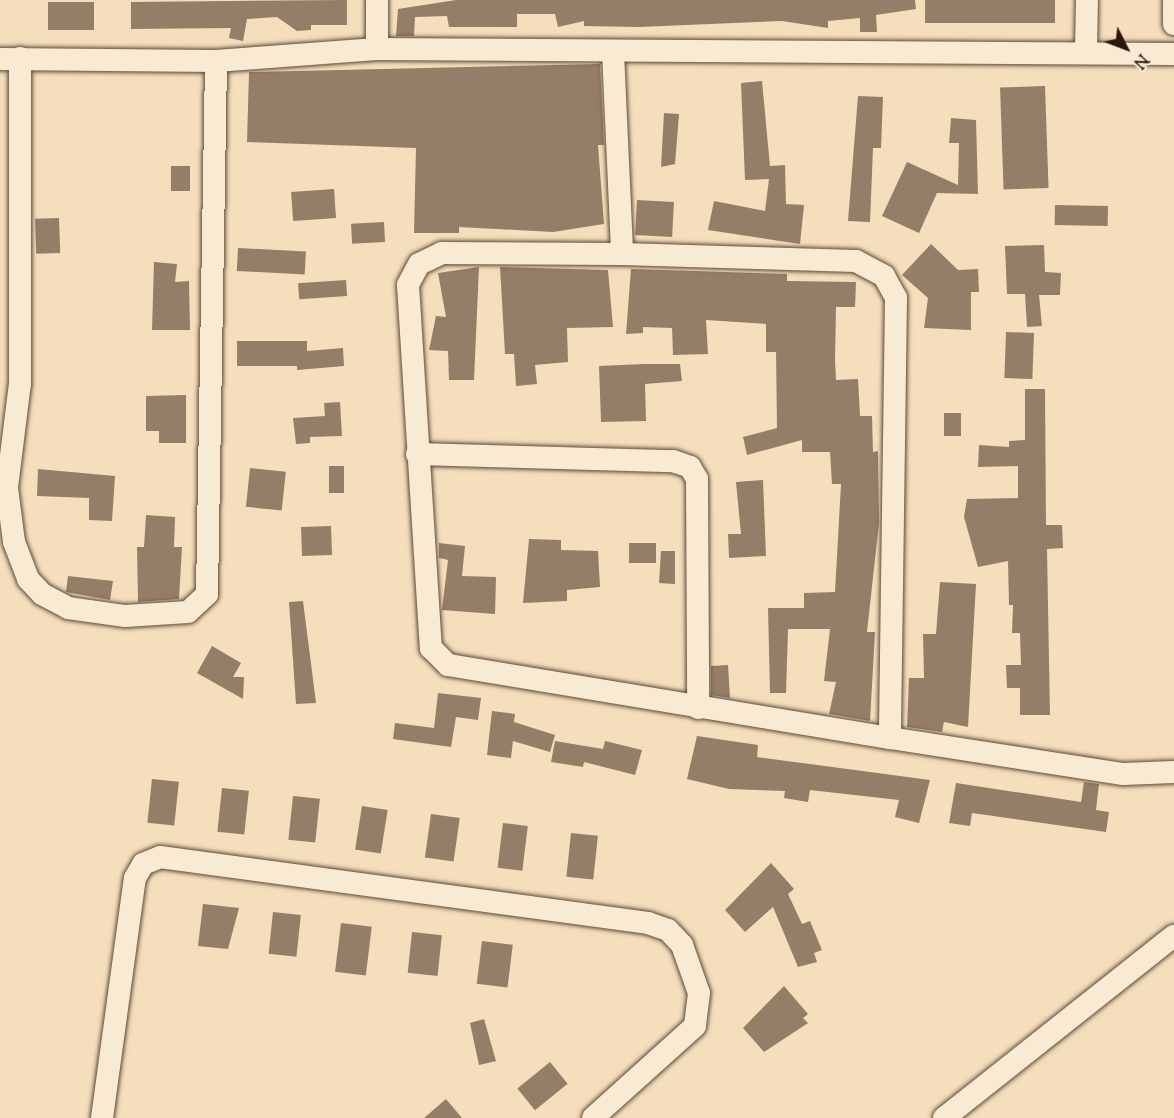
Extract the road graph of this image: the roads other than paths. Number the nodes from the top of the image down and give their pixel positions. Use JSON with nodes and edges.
{"nodes":[{"id":1,"x":377,"y":0,"type":"edge"},
{"id":2,"x":1087,"y":0,"type":"edge"},
{"id":3,"x":1174,"y":0,"type":"edge"},
{"id":4,"x":1174,"y":24,"type":"edge"},
{"id":5,"x":377,"y":50,"type":"junction"},
{"id":6,"x":1086,"y":50,"type":"junction"},
{"id":7,"x":613,"y":52,"type":"junction"},
{"id":8,"x":1174,"y":54,"type":"edge"},
{"id":9,"x":10,"y":59,"type":"edge"},
{"id":10,"x":216,"y":61,"type":"junction"},
{"id":11,"x":622,"y":254,"type":"junction"},
{"id":12,"x":417,"y":454,"type":"junction"},
{"id":13,"x":698,"y":708,"type":"junction"},
{"id":14,"x":890,"y":738,"type":"junction"},
{"id":15,"x":1174,"y":772,"type":"edge"},
{"id":16,"x":1174,"y":936,"type":"edge"},
{"id":17,"x":102,"y":1118,"type":"edge"},
{"id":18,"x":593,"y":1118,"type":"edge"},
{"id":19,"x":944,"y":1118,"type":"edge"}],
"edges":[{"from":1,"to":5,"type":"street"},
{"from":2,"to":6,"type":"street"},
{"from":3,"to":4,"type":"street"},
{"from":5,"to":7,"type":"street"},
{"from":5,"to":10,"type":"street"},
{"from":6,"to":7,"type":"street"},
{"from":6,"to":8,"type":"street"},
{"from":7,"to":11,"type":"street"},
{"from":9,"to":10,"type":"street"},
{"from":9,"to":10,"type":"street"},
{"from":11,"to":12,"type":"street"},
{"from":11,"to":14,"type":"street"},
{"from":12,"to":13,"type":"street"},
{"from":12,"to":13,"type":"street"},
{"from":13,"to":14,"type":"street"},
{"from":14,"to":15,"type":"street"},
{"from":16,"to":19,"type":"street"},
{"from":17,"to":18,"type":"street"}]}
